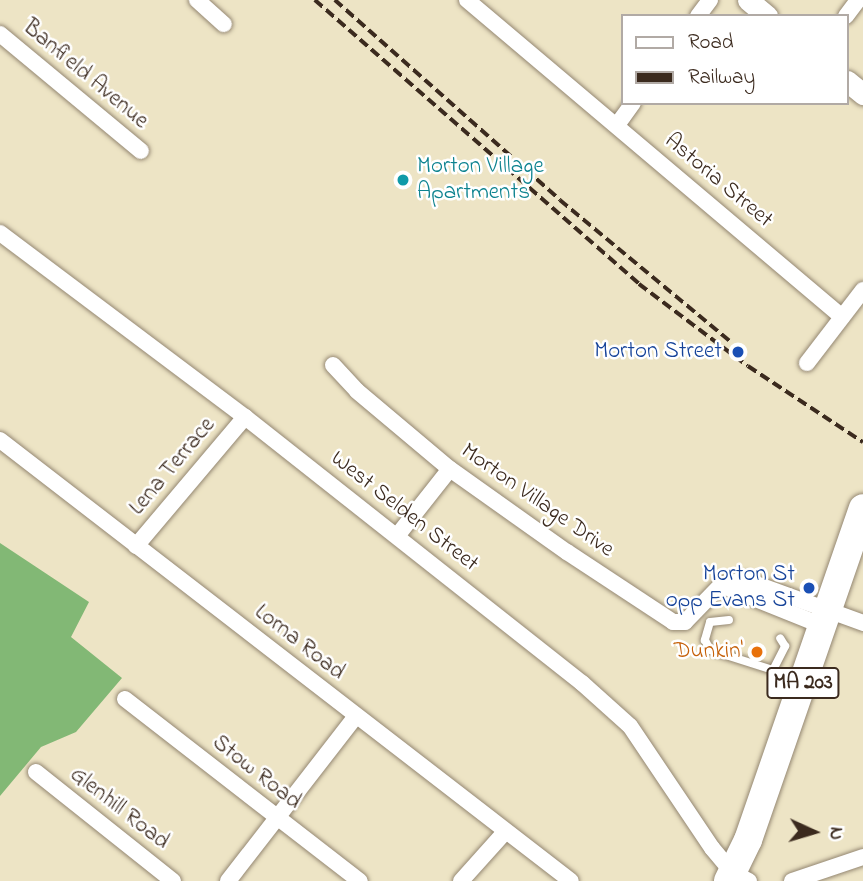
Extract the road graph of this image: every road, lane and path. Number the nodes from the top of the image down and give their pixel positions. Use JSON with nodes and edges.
{"nodes":[{"id":1,"x":197,"y":0,"type":"edge"},
{"id":2,"x":467,"y":0,"type":"edge"},
{"id":3,"x":748,"y":0,"type":"edge"},
{"id":4,"x":765,"y":14,"type":"edge"},
{"id":5,"x":224,"y":24,"type":"dead end"},
{"id":6,"x":0,"y":34,"type":"edge"},
{"id":7,"x":849,"y":83,"type":"edge"},
{"id":8,"x":863,"y":94,"type":"edge"},
{"id":9,"x":632,"y":105,"type":"edge"},
{"id":10,"x":617,"y":125,"type":"junction"},
{"id":11,"x":141,"y":151,"type":"dead end"},
{"id":12,"x":0,"y":233,"type":"edge"},
{"id":13,"x":863,"y":290,"type":"edge"},
{"id":14,"x":842,"y":317,"type":"junction"},
{"id":15,"x":807,"y":363,"type":"dead end"},
{"id":16,"x":333,"y":365,"type":"dead end"},
{"id":17,"x":246,"y":417,"type":"junction"},
{"id":18,"x":0,"y":440,"type":"edge"},
{"id":19,"x":450,"y":469,"type":"junction"},
{"id":20,"x":863,"y":508,"type":"edge"},
{"id":21,"x":397,"y":536,"type":"junction"},
{"id":22,"x":136,"y":546,"type":"junction"},
{"id":23,"x":825,"y":617,"type":"junction"},
{"id":24,"x":729,"y":620,"type":"dead end"},
{"id":25,"x":863,"y":623,"type":"edge"},
{"id":26,"x":780,"y":638,"type":"dead end"},
{"id":27,"x":125,"y":699,"type":"dead end"},
{"id":28,"x":356,"y":716,"type":"junction"},
{"id":29,"x":36,"y":772,"type":"dead end"},
{"id":30,"x":276,"y":817,"type":"junction"},
{"id":31,"x":505,"y":832,"type":"junction"},
{"id":32,"x":863,"y":857,"type":"edge"},
{"id":33,"x":737,"y":878,"type":"edge"},
{"id":34,"x":173,"y":881,"type":"edge"},
{"id":35,"x":228,"y":881,"type":"edge"},
{"id":36,"x":360,"y":881,"type":"edge"},
{"id":37,"x":461,"y":881,"type":"edge"},
{"id":38,"x":570,"y":881,"type":"edge"},
{"id":39,"x":792,"y":881,"type":"edge"}],
"edges":[{"from":1,"to":5,"type":"street"},
{"from":2,"to":10,"type":"street","name":"Astoria Street"},
{"from":3,"to":4,"type":"main road"},
{"from":6,"to":11,"type":"street","name":"Banfield Avenue"},
{"from":7,"to":8,"type":"main road"},
{"from":9,"to":10,"type":"street"},
{"from":10,"to":14,"type":"street","name":"Astoria Street"},
{"from":12,"to":17,"type":"street","name":"West Selden Street"},
{"from":13,"to":14,"type":"street"},
{"from":14,"to":15,"type":"street"},
{"from":16,"to":19,"type":"street","name":"Morton Village Drive"},
{"from":17,"to":21,"type":"street","name":"West Selden Street"},
{"from":17,"to":22,"type":"street","name":"Lena Terrace"},
{"from":18,"to":22,"type":"street","name":"Lorna Road"},
{"from":19,"to":21,"type":"street"},
{"from":19,"to":23,"type":"street","name":"Morton Village Drive"},
{"from":20,"to":23,"type":"highway","number":"MA 203"},
{"from":21,"to":33,"type":"street","name":"West Selden Street"},
{"from":22,"to":28,"type":"street","name":"Lorna Road"},
{"from":23,"to":25,"type":"street","name":"Morton Village Drive"},
{"from":23,"to":33,"type":"highway","number":"MA 203"},
{"from":24,"to":26,"type":"lane"},
{"from":27,"to":30,"type":"street","name":"Stow Road"},
{"from":28,"to":30,"type":"street"},
{"from":28,"to":31,"type":"street","name":"Lorna Road"},
{"from":29,"to":34,"type":"street","name":"Glenhill Road"},
{"from":30,"to":35,"type":"street"},
{"from":30,"to":36,"type":"street","name":"Stow Road"},
{"from":31,"to":37,"type":"street"},
{"from":31,"to":38,"type":"street","name":"Lorna Road"},
{"from":32,"to":39,"type":"street"}]}
